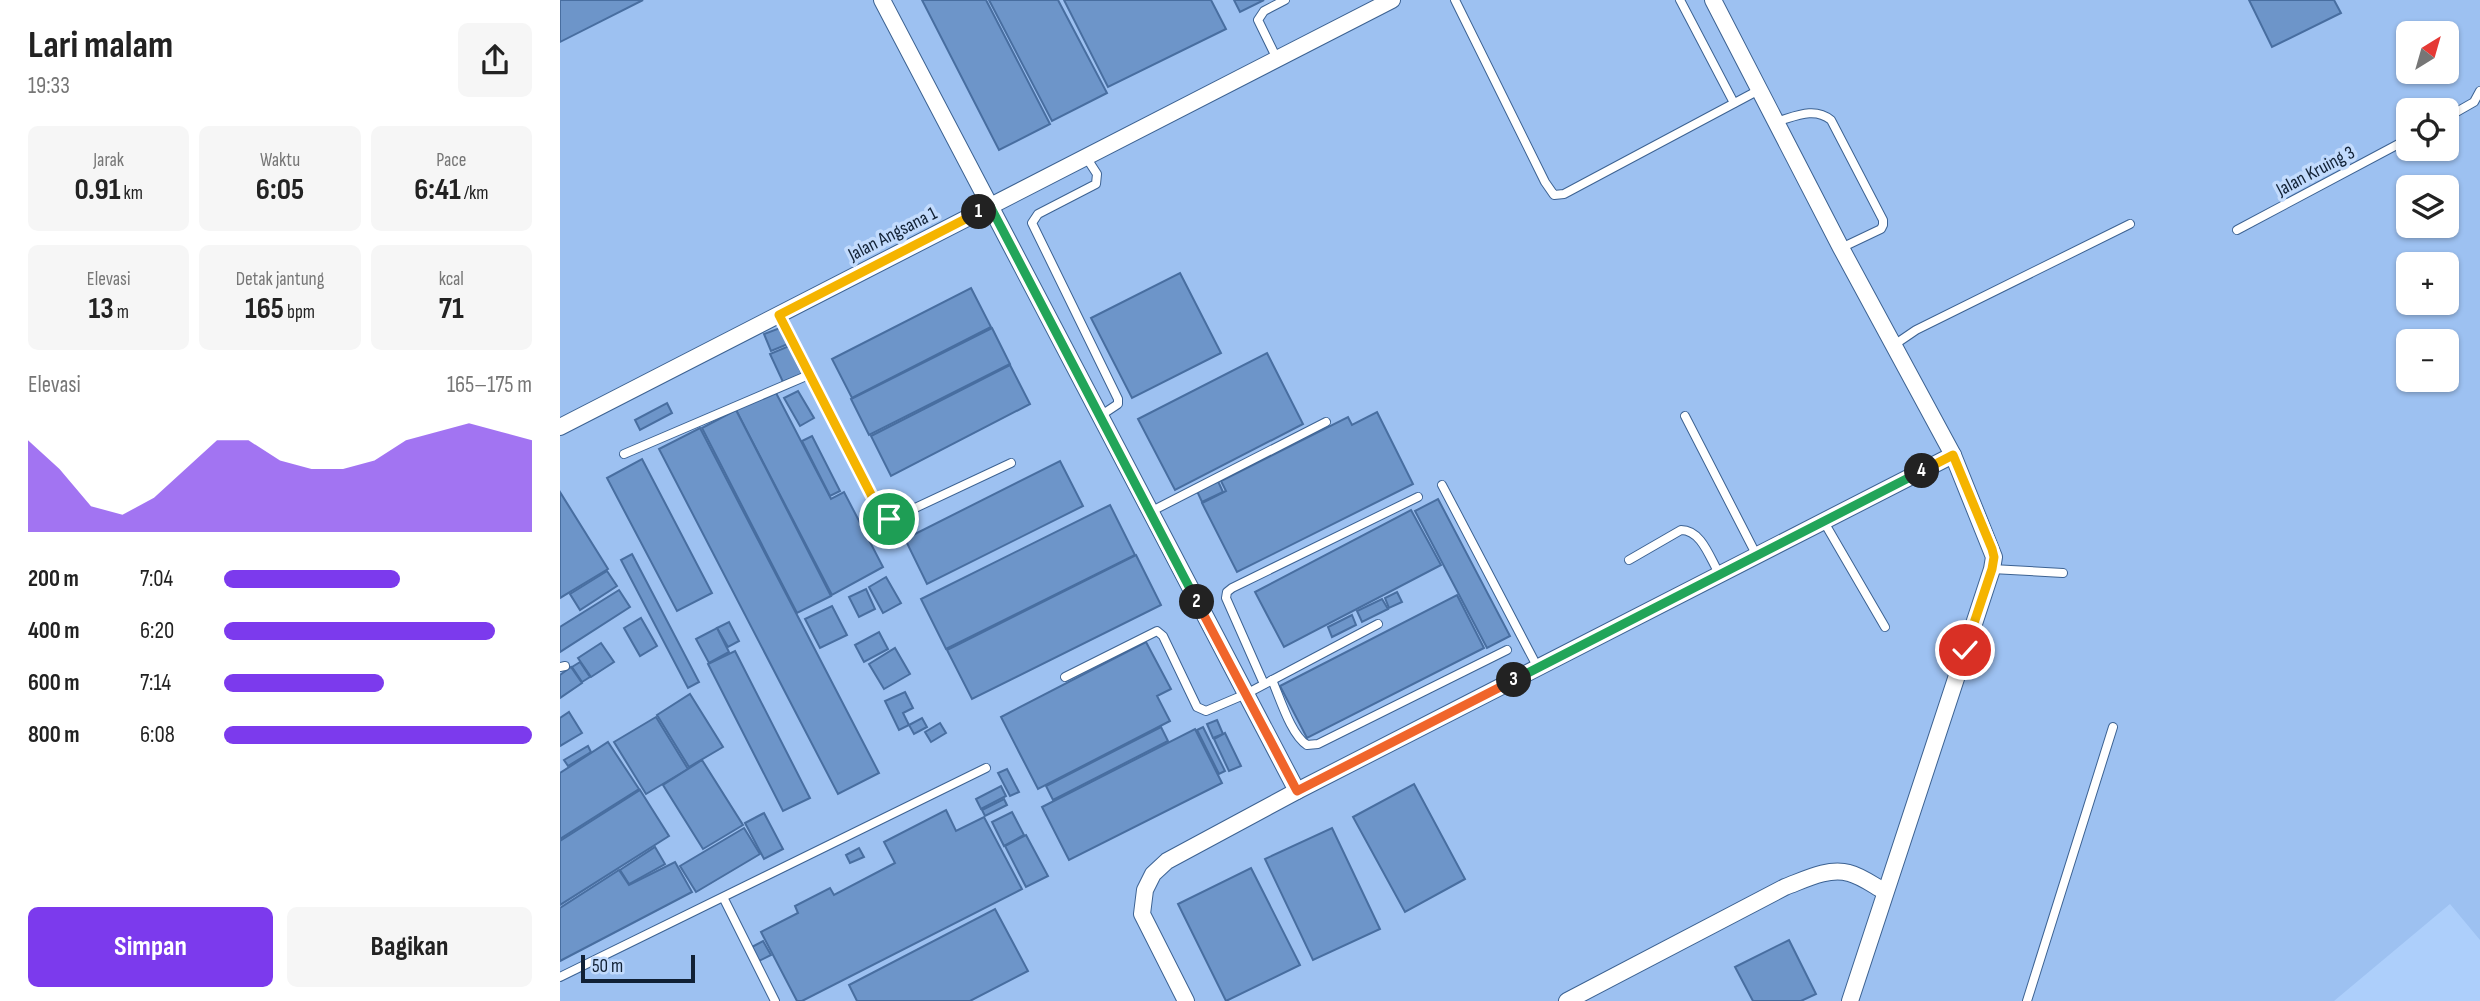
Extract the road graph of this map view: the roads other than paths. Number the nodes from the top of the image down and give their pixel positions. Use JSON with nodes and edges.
{"nodes":[{"id":1,"x":882,"y":0,"type":"edge"},
{"id":2,"x":1285,"y":0,"type":"edge"},
{"id":3,"x":1392,"y":0,"type":"edge"},
{"id":4,"x":1455,"y":0,"type":"edge"},
{"id":5,"x":1680,"y":0,"type":"edge"},
{"id":6,"x":1713,"y":0,"type":"edge"},
{"id":7,"x":1277,"y":59,"type":"junction"},
{"id":8,"x":1759,"y":90,"type":"junction"},
{"id":9,"x":2480,"y":91,"type":"edge"},
{"id":10,"x":1734,"y":103,"type":"junction"},
{"id":11,"x":2459,"y":111,"type":"edge"},
{"id":12,"x":1775,"y":122,"type":"junction"},
{"id":13,"x":2396,"y":145,"type":"edge"},
{"id":14,"x":1086,"y":157,"type":"junction"},
{"id":15,"x":990,"y":206,"type":"junction"},
{"id":16,"x":2130,"y":224,"type":"dead end"},
{"id":17,"x":2237,"y":230,"type":"dead end"},
{"id":18,"x":1841,"y":248,"type":"junction"},
{"id":19,"x":779,"y":315,"type":"junction"},
{"id":20,"x":1894,"y":345,"type":"junction"},
{"id":21,"x":811,"y":374,"type":"junction"},
{"id":22,"x":1100,"y":416,"type":"junction"},
{"id":23,"x":1685,"y":416,"type":"dead end"},
{"id":24,"x":1326,"y":422,"type":"dead end"},
{"id":25,"x":560,"y":427,"type":"edge"},
{"id":26,"x":624,"y":454,"type":"dead end"},
{"id":27,"x":1953,"y":455,"type":"junction"},
{"id":28,"x":1011,"y":463,"type":"dead end"},
{"id":29,"x":1442,"y":485,"type":"dead end"},
{"id":30,"x":1418,"y":497,"type":"dead end"},
{"id":31,"x":1150,"y":512,"type":"junction"},
{"id":32,"x":1824,"y":522,"type":"junction"},
{"id":33,"x":1757,"y":556,"type":"junction"},
{"id":34,"x":1629,"y":560,"type":"dead end"},
{"id":35,"x":1992,"y":569,"type":"junction"},
{"id":36,"x":2063,"y":573,"type":"dead end"},
{"id":37,"x":1720,"y":575,"type":"junction"},
{"id":38,"x":1378,"y":624,"type":"dead end"},
{"id":39,"x":1885,"y":627,"type":"dead end"},
{"id":40,"x":1507,"y":650,"type":"dead end"},
{"id":41,"x":1538,"y":668,"type":"junction"},
{"id":42,"x":1065,"y":677,"type":"dead end"},
{"id":43,"x":1268,"y":682,"type":"junction"},
{"id":44,"x":1246,"y":694,"type":"junction"},
{"id":45,"x":2113,"y":727,"type":"dead end"},
{"id":46,"x":986,"y":768,"type":"dead end"},
{"id":47,"x":1297,"y":791,"type":"junction"},
{"id":48,"x":1884,"y":891,"type":"junction"},
{"id":49,"x":724,"y":899,"type":"junction"},
{"id":50,"x":560,"y":977,"type":"edge"},
{"id":51,"x":775,"y":1001,"type":"edge"},
{"id":52,"x":1186,"y":1001,"type":"edge"},
{"id":53,"x":1567,"y":1001,"type":"edge"},
{"id":54,"x":1850,"y":1001,"type":"edge"},
{"id":55,"x":2027,"y":1001,"type":"edge"}],
"edges":[{"from":1,"to":15,"type":"street"},
{"from":2,"to":7,"type":"lane"},
{"from":3,"to":7,"type":"street","name":"Jalan Angsana 1"},
{"from":4,"to":10,"type":"lane"},
{"from":5,"to":10,"type":"lane"},
{"from":6,"to":8,"type":"street"},
{"from":7,"to":14,"type":"street","name":"Jalan Angsana 1"},
{"from":8,"to":10,"type":"lane"},
{"from":8,"to":12,"type":"street"},
{"from":9,"to":11,"type":"lane"},
{"from":12,"to":18,"type":"street"},
{"from":12,"to":18,"type":"lane"},
{"from":13,"to":17,"type":"lane","name":"Jalan Kruing 3"},
{"from":14,"to":15,"type":"street","name":"Jalan Angsana 1"},
{"from":14,"to":22,"type":"lane"},
{"from":15,"to":19,"type":"street","name":"Jalan Angsana 1"},
{"from":15,"to":22,"type":"street"},
{"from":16,"to":20,"type":"lane"},
{"from":18,"to":20,"type":"street"},
{"from":19,"to":21,"type":"lane"},
{"from":19,"to":25,"type":"street","name":"Jalan Angsana 1"},
{"from":20,"to":27,"type":"street"},
{"from":21,"to":26,"type":"lane"},
{"from":21,"to":28,"type":"lane"},
{"from":22,"to":31,"type":"street"},
{"from":23,"to":33,"type":"lane"},
{"from":24,"to":31,"type":"lane"},
{"from":27,"to":32,"type":"street"},
{"from":27,"to":35,"type":"street"},
{"from":29,"to":41,"type":"lane"},
{"from":30,"to":43,"type":"lane"},
{"from":31,"to":44,"type":"street"},
{"from":32,"to":33,"type":"street"},
{"from":32,"to":39,"type":"lane"},
{"from":33,"to":37,"type":"street"},
{"from":34,"to":37,"type":"lane"},
{"from":35,"to":36,"type":"lane"},
{"from":35,"to":48,"type":"street"},
{"from":37,"to":41,"type":"street"},
{"from":38,"to":43,"type":"lane"},
{"from":40,"to":43,"type":"lane"},
{"from":41,"to":47,"type":"street"},
{"from":42,"to":44,"type":"lane"},
{"from":43,"to":44,"type":"lane"},
{"from":44,"to":47,"type":"street"},
{"from":45,"to":55,"type":"lane"},
{"from":46,"to":49,"type":"lane"},
{"from":47,"to":52,"type":"street"},
{"from":48,"to":53,"type":"street"},
{"from":48,"to":54,"type":"street"},
{"from":49,"to":50,"type":"lane"},
{"from":49,"to":51,"type":"lane"}]}
